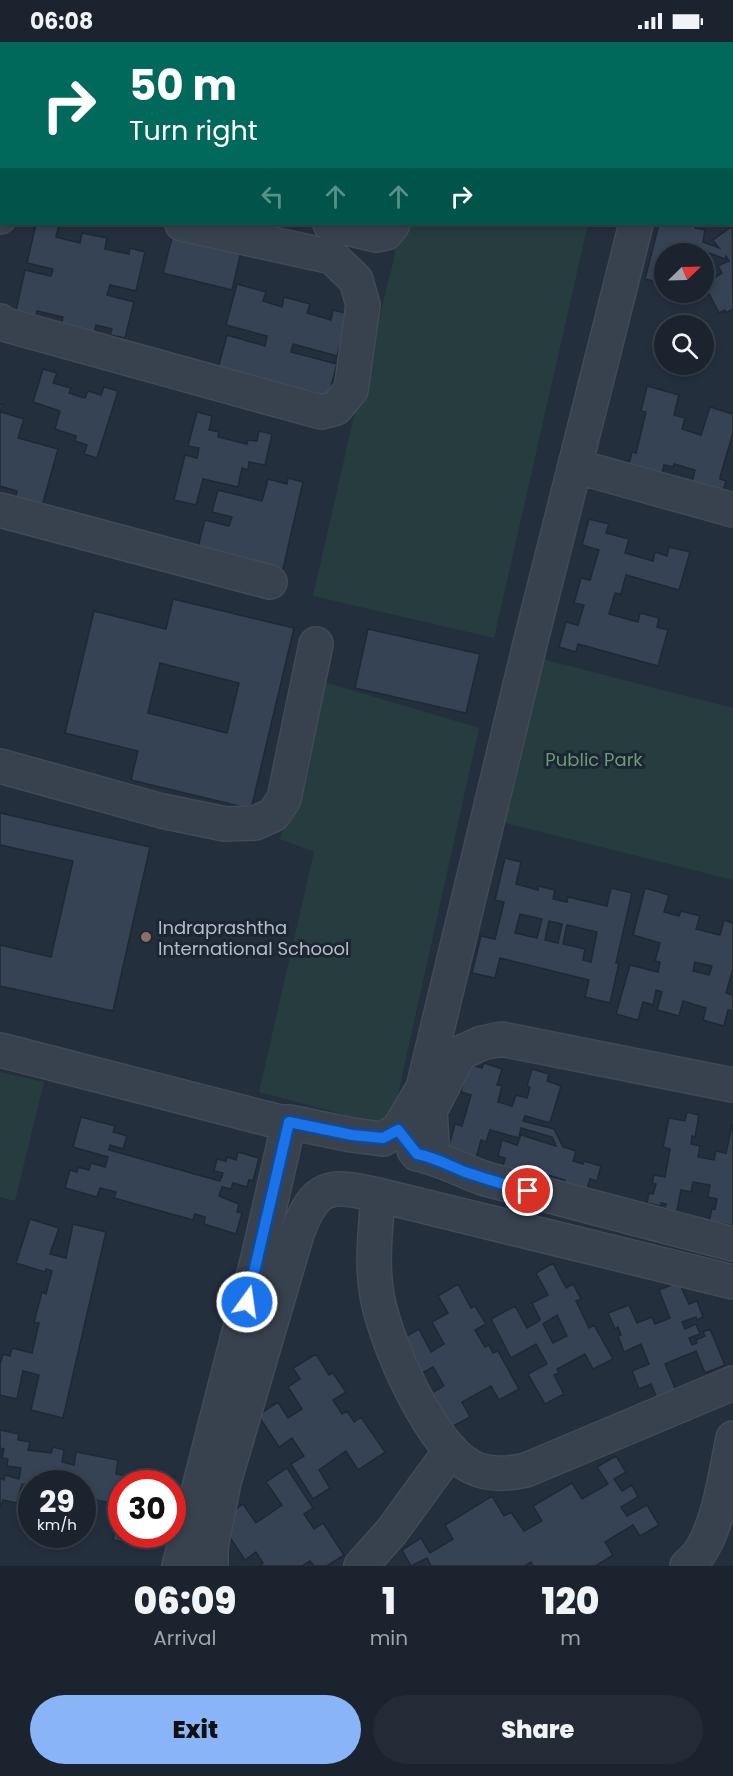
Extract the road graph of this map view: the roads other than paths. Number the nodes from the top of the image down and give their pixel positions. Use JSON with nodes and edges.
{"nodes":[{"id":1,"x":187,"y":225,"type":"edge"},
{"id":2,"x":334,"y":225,"type":"edge"},
{"id":3,"x":392,"y":225,"type":"edge"},
{"id":4,"x":636,"y":225,"type":"edge"},
{"id":5,"x":0,"y":321,"type":"edge"},
{"id":6,"x":575,"y":466,"type":"junction"},
{"id":7,"x":0,"y":510,"type":"edge"},
{"id":8,"x":733,"y":510,"type":"edge"},
{"id":9,"x":270,"y":582,"type":"dead end"},
{"id":10,"x":316,"y":644,"type":"dead end"},
{"id":11,"x":0,"y":766,"type":"edge"},
{"id":12,"x":0,"y":1050,"type":"edge"},
{"id":13,"x":733,"y":1085,"type":"edge"},
{"id":14,"x":289,"y":1122,"type":"junction"},
{"id":15,"x":398,"y":1130,"type":"junction"},
{"id":16,"x":434,"y":1157,"type":"junction"},
{"id":17,"x":378,"y":1195,"type":"junction"},
{"id":18,"x":733,"y":1244,"type":"edge"},
{"id":19,"x":733,"y":1282,"type":"edge"},
{"id":20,"x":733,"y":1383,"type":"edge"},
{"id":21,"x":733,"y":1438,"type":"edge"},
{"id":22,"x":451,"y":1450,"type":"junction"},
{"id":23,"x":179,"y":1566,"type":"edge"},
{"id":24,"x":211,"y":1566,"type":"edge"},
{"id":25,"x":361,"y":1566,"type":"edge"},
{"id":26,"x":687,"y":1566,"type":"edge"}],
"edges":[{"from":1,"to":5,"type":"street"},
{"from":2,"to":3,"type":"street"},
{"from":4,"to":6,"type":"street"},
{"from":6,"to":8,"type":"street"},
{"from":6,"to":15,"type":"street"},
{"from":7,"to":9,"type":"street"},
{"from":10,"to":11,"type":"street"},
{"from":12,"to":14,"type":"street"},
{"from":13,"to":16,"type":"street"},
{"from":14,"to":15,"type":"street"},
{"from":14,"to":23,"type":"street"},
{"from":15,"to":16,"type":"street"},
{"from":16,"to":18,"type":"street"},
{"from":17,"to":19,"type":"street"},
{"from":17,"to":22,"type":"street"},
{"from":17,"to":24,"type":"street"},
{"from":20,"to":22,"type":"street"},
{"from":21,"to":26,"type":"street"},
{"from":22,"to":25,"type":"street"}]}
